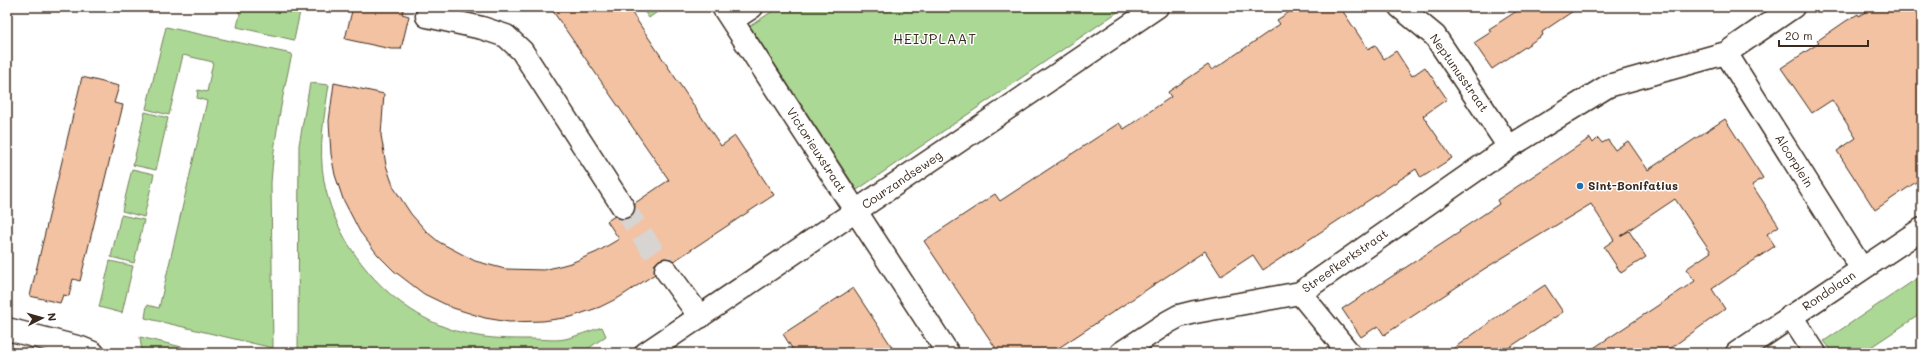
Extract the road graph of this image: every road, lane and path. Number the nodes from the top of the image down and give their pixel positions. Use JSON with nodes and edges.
{"nodes":[{"id":1,"x":752,"y":7,"type":"edge"},
{"id":2,"x":1157,"y":7,"type":"edge"},
{"id":3,"x":1400,"y":7,"type":"edge"},
{"id":4,"x":1793,"y":7,"type":"edge"},
{"id":5,"x":728,"y":14,"type":"edge"},
{"id":6,"x":427,"y":16,"type":"dead end"},
{"id":7,"x":1726,"y":53,"type":"junction"},
{"id":8,"x":1509,"y":147,"type":"junction"},
{"id":9,"x":624,"y":207,"type":"tunnel mouth"},
{"id":10,"x":855,"y":212,"type":"junction"},
{"id":11,"x":1922,"y":229,"type":"edge"},
{"id":12,"x":1862,"y":269,"type":"junction"},
{"id":13,"x":666,"y":270,"type":"tunnel mouth"},
{"id":14,"x":1300,"y":293,"type":"junction"},
{"id":15,"x":1791,"y":316,"type":"junction"},
{"id":16,"x":700,"y":317,"type":"junction"},
{"id":17,"x":7,"y":329,"type":"edge"},
{"id":18,"x":93,"y":353,"type":"edge"},
{"id":19,"x":646,"y":353,"type":"edge"},
{"id":20,"x":948,"y":353,"type":"edge"},
{"id":21,"x":1121,"y":353,"type":"edge"},
{"id":22,"x":1349,"y":353,"type":"edge"},
{"id":23,"x":1737,"y":353,"type":"edge"},
{"id":24,"x":1815,"y":353,"type":"edge"}],
"edges":[{"from":1,"to":5,"type":"street"},
{"from":2,"to":10,"type":"street","name":"Courzandseweg"},
{"from":3,"to":8,"type":"street","name":"Neptunusstraat"},
{"from":4,"to":7,"type":"street"},
{"from":5,"to":10,"type":"street","name":"Victorieuxstraat"},
{"from":6,"to":9,"type":"street"},
{"from":7,"to":8,"type":"street"},
{"from":7,"to":12,"type":"street","name":"Alcorplein"},
{"from":8,"to":14,"type":"street","name":"Streefkerkstraat"},
{"from":10,"to":16,"type":"street","name":"Courzandseweg"},
{"from":10,"to":20,"type":"street","name":"Victorieuxstraat"},
{"from":11,"to":12,"type":"street","name":"Rondolaan"},
{"from":12,"to":15,"type":"street","name":"Rondolaan"},
{"from":13,"to":16,"type":"street"},
{"from":14,"to":21,"type":"street","name":"Streefkerkstraat"},
{"from":14,"to":22,"type":"street"},
{"from":15,"to":23,"type":"street","name":"Rondolaan"},
{"from":15,"to":24,"type":"street"},
{"from":16,"to":19,"type":"street","name":"Courzandseweg"},
{"from":17,"to":18,"type":"street"}]}
